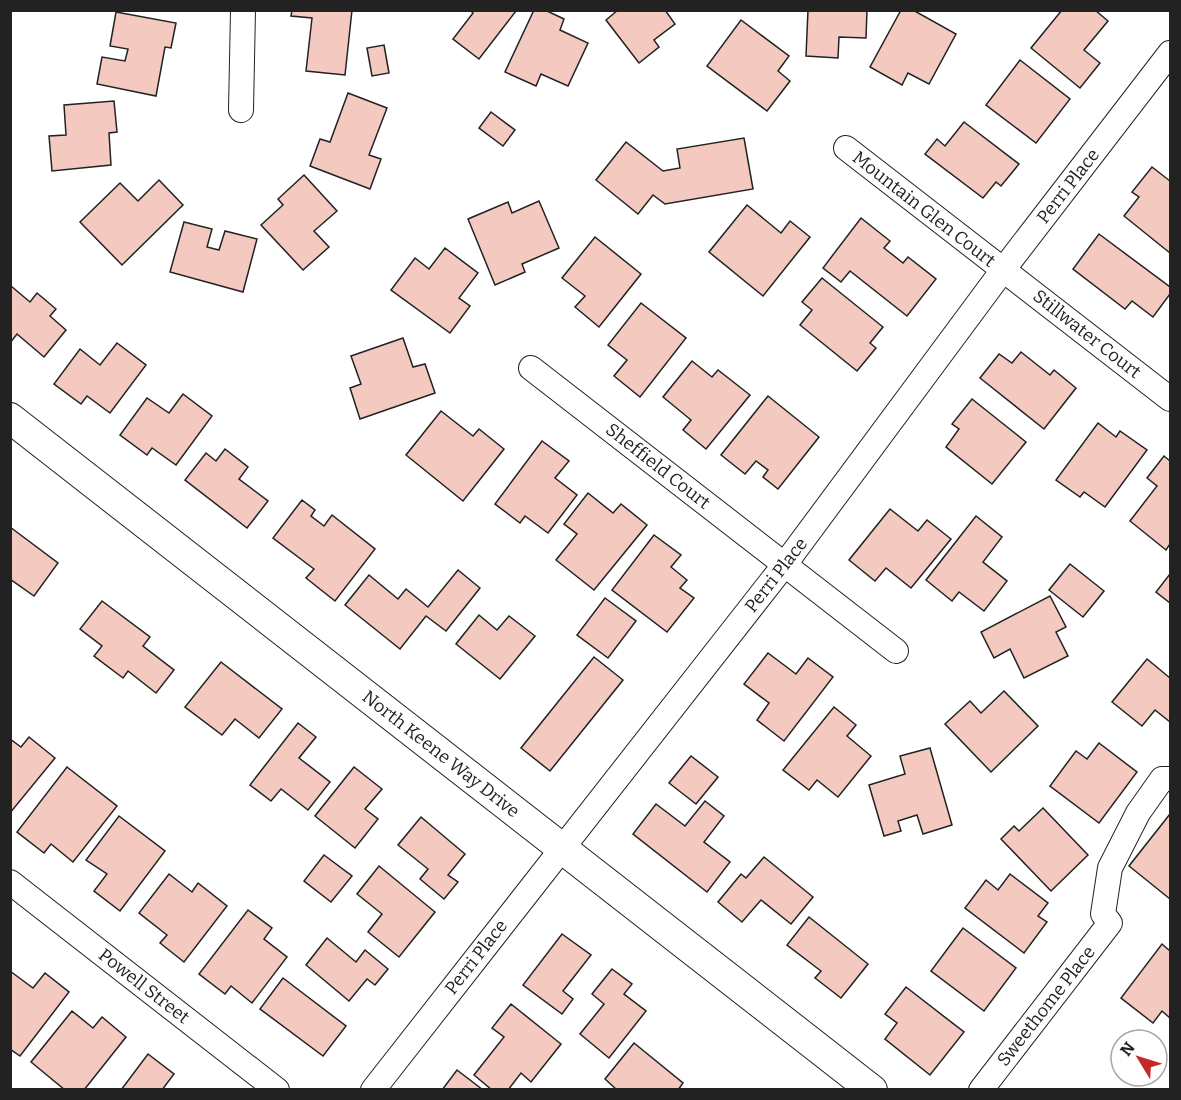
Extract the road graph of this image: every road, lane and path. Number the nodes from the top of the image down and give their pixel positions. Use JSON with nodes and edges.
{"nodes":[{"id":1,"x":243,"y":10,"type":"edge"},
{"id":2,"x":1170,"y":53,"type":"edge"},
{"id":3,"x":241,"y":110,"type":"dead end"},
{"id":4,"x":846,"y":148,"type":"dead end"},
{"id":5,"x":1003,"y":270,"type":"junction"},
{"id":6,"x":531,"y":368,"type":"dead end"},
{"id":7,"x":1170,"y":399,"type":"edge"},
{"id":8,"x":10,"y":418,"type":"edge"},
{"id":9,"x":785,"y":564,"type":"junction"},
{"id":10,"x":896,"y":651,"type":"dead end"},
{"id":11,"x":1170,"y":779,"type":"edge"},
{"id":12,"x":562,"y":848,"type":"junction"},
{"id":13,"x":10,"y":882,"type":"edge"},
{"id":14,"x":277,"y":1089,"type":"edge"},
{"id":15,"x":373,"y":1089,"type":"edge"},
{"id":16,"x":872,"y":1089,"type":"edge"},
{"id":17,"x":981,"y":1089,"type":"edge"}],
"edges":[{"from":1,"to":3,"type":"street"},
{"from":2,"to":5,"type":"street","name":"Perri Place"},
{"from":4,"to":5,"type":"street","name":"Mountain Glen Court"},
{"from":5,"to":7,"type":"street","name":"Stillwater Court"},
{"from":5,"to":9,"type":"street","name":"Perri Place"},
{"from":6,"to":9,"type":"street","name":"Sheffield Court"},
{"from":8,"to":12,"type":"street","name":"North Keene Way Drive"},
{"from":9,"to":10,"type":"street","name":"Sheffield Court"},
{"from":9,"to":12,"type":"street","name":"Perri Place"},
{"from":11,"to":17,"type":"street","name":"Sweethome Place"},
{"from":12,"to":15,"type":"street","name":"Perri Place"},
{"from":12,"to":16,"type":"street","name":"North Keene Way Drive"},
{"from":13,"to":14,"type":"street","name":"Powell Street"}]}
